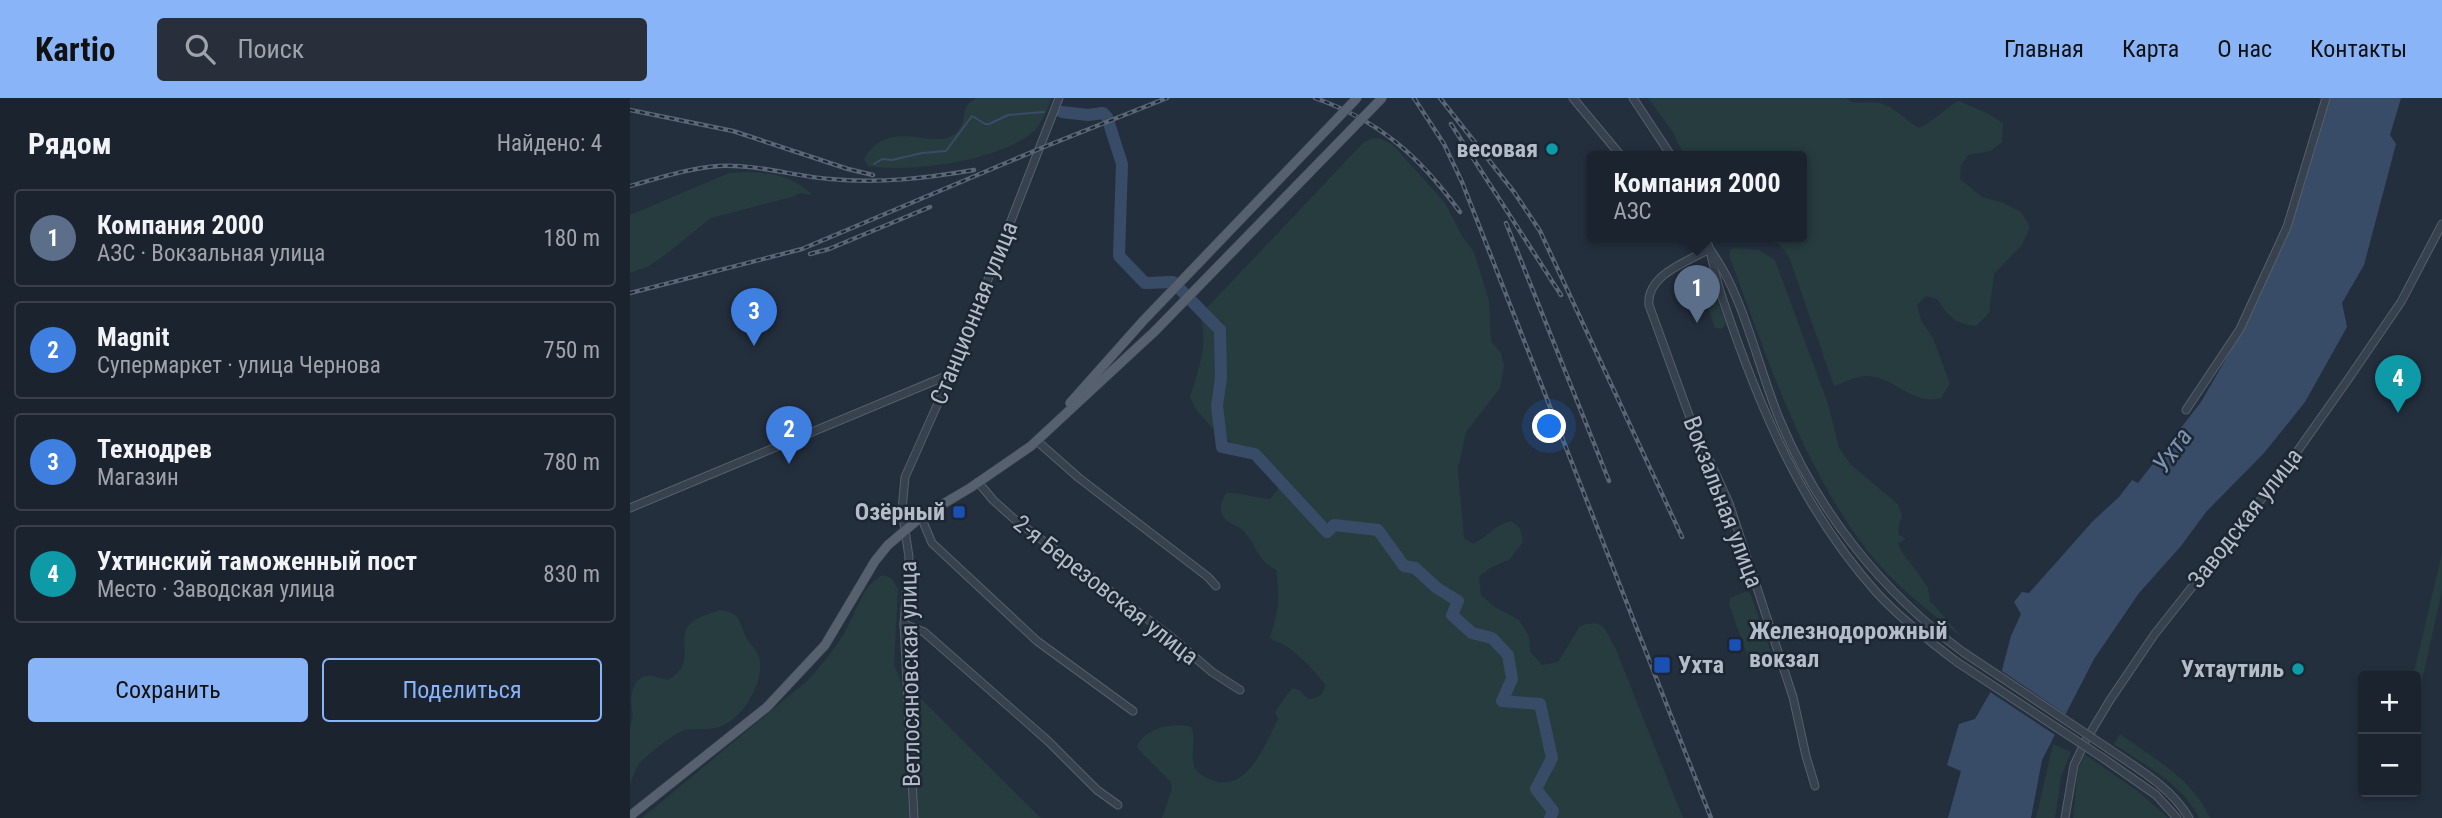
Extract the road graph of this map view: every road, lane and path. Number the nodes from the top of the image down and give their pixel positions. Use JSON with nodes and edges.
{"nodes":[{"id":1,"x":1059,"y":98,"type":"edge"},
{"id":2,"x":1357,"y":98,"type":"edge"},
{"id":3,"x":1382,"y":98,"type":"edge"},
{"id":4,"x":1573,"y":98,"type":"edge"},
{"id":5,"x":1633,"y":98,"type":"edge"},
{"id":6,"x":2326,"y":98,"type":"edge"},
{"id":7,"x":1617,"y":151,"type":"edge"},
{"id":8,"x":1668,"y":151,"type":"edge"},
{"id":9,"x":2442,"y":224,"type":"edge"},
{"id":10,"x":1701,"y":242,"type":"edge"},
{"id":11,"x":1708,"y":242,"type":"edge"},
{"id":12,"x":1710,"y":249,"type":"junction"},
{"id":13,"x":951,"y":373,"type":"junction"},
{"id":14,"x":2186,"y":410,"type":"dead end"},
{"id":15,"x":1037,"y":441,"type":"junction"},
{"id":16,"x":978,"y":482,"type":"junction"},
{"id":17,"x":630,"y":508,"type":"edge"},
{"id":18,"x":921,"y":517,"type":"junction"},
{"id":19,"x":905,"y":530,"type":"junction"},
{"id":20,"x":1216,"y":586,"type":"dead end"},
{"id":21,"x":904,"y":624,"type":"junction"},
{"id":22,"x":1241,"y":690,"type":"dead end"},
{"id":23,"x":1133,"y":711,"type":"dead end"},
{"id":24,"x":1815,"y":786,"type":"dead end"},
{"id":25,"x":1118,"y":805,"type":"dead end"},
{"id":26,"x":630,"y":816,"type":"edge"},
{"id":27,"x":914,"y":818,"type":"edge"},
{"id":28,"x":2065,"y":818,"type":"edge"},
{"id":29,"x":2178,"y":818,"type":"edge"},
{"id":30,"x":2189,"y":818,"type":"edge"}],
"edges":[{"from":1,"to":13,"type":"street","name":"Станционная улица"},
{"from":2,"to":15,"type":"main road","bridge":true},
{"from":3,"to":15,"type":"main road","bridge":true},
{"from":4,"to":7,"type":"street"},
{"from":5,"to":8,"type":"street"},
{"from":6,"to":14,"type":"street"},
{"from":9,"to":28,"type":"street","name":"Заводская улица"},
{"from":10,"to":12,"type":"street"},
{"from":11,"to":12,"type":"street"},
{"from":12,"to":24,"type":"street","name":"Вокзальная улица"},
{"from":12,"to":29,"type":"street","bridge":true},
{"from":12,"to":30,"type":"street","bridge":true},
{"from":13,"to":17,"type":"street"},
{"from":13,"to":19,"type":"street","name":"Станционная улица"},
{"from":15,"to":16,"type":"main road"},
{"from":15,"to":20,"type":"street"},
{"from":16,"to":18,"type":"main road"},
{"from":16,"to":22,"type":"street","name":"2-я Березовская улица"},
{"from":18,"to":19,"type":"main road"},
{"from":18,"to":23,"type":"street"},
{"from":19,"to":21,"type":"street","name":"Ветлосяновская улица"},
{"from":19,"to":26,"type":"main road"},
{"from":21,"to":25,"type":"street"},
{"from":21,"to":27,"type":"street","name":"Ветлосяновская улица"}]}
